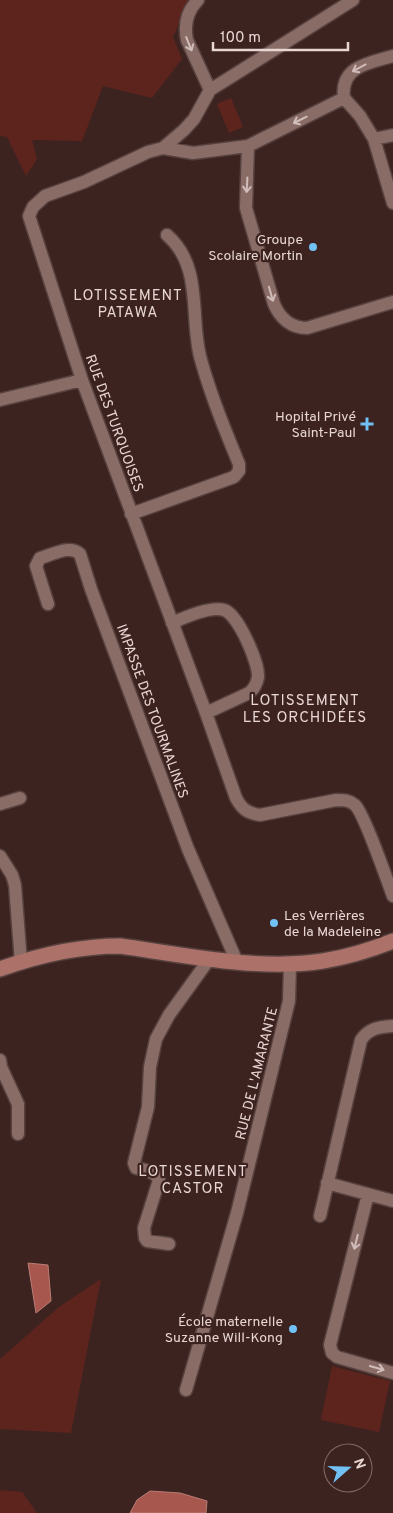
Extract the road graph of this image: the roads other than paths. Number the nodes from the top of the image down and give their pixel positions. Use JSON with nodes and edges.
{"nodes":[{"id":1,"x":198,"y":0,"type":"edge"},
{"id":2,"x":354,"y":0,"type":"edge"},
{"id":3,"x":393,"y":56,"type":"edge"},
{"id":4,"x":210,"y":90,"type":"junction"},
{"id":5,"x":344,"y":98,"type":"junction"},
{"id":6,"x":393,"y":135,"type":"edge"},
{"id":7,"x":374,"y":139,"type":"junction"},
{"id":8,"x":248,"y":146,"type":"junction"},
{"id":9,"x":163,"y":148,"type":"junction"},
{"id":10,"x":393,"y":203,"type":"edge"},
{"id":11,"x":167,"y":235,"type":"dead end"},
{"id":12,"x":393,"y":302,"type":"edge"},
{"id":13,"x":82,"y":380,"type":"junction"},
{"id":14,"x":0,"y":400,"type":"edge"},
{"id":15,"x":131,"y":514,"type":"junction"},
{"id":16,"x":48,"y":604,"type":"dead end"},
{"id":17,"x":172,"y":623,"type":"junction"},
{"id":18,"x":206,"y":712,"type":"junction"},
{"id":19,"x":20,"y":798,"type":"dead end"},
{"id":20,"x":0,"y":804,"type":"edge"},
{"id":21,"x":0,"y":856,"type":"edge"},
{"id":22,"x":393,"y":896,"type":"edge"},
{"id":23,"x":393,"y":941,"type":"edge"},
{"id":24,"x":146,"y":950,"type":"junction"},
{"id":25,"x":210,"y":958,"type":"junction"},
{"id":26,"x":237,"y":962,"type":"junction"},
{"id":27,"x":21,"y":963,"type":"junction"},
{"id":28,"x":290,"y":964,"type":"junction"},
{"id":29,"x":0,"y":969,"type":"edge"},
{"id":30,"x":0,"y":980,"type":"edge"},
{"id":31,"x":393,"y":1026,"type":"edge"},
{"id":32,"x":0,"y":1060,"type":"edge"},
{"id":33,"x":18,"y":1134,"type":"dead end"},
{"id":34,"x":327,"y":1183,"type":"junction"},
{"id":35,"x":368,"y":1194,"type":"junction"},
{"id":36,"x":393,"y":1201,"type":"edge"},
{"id":37,"x":320,"y":1216,"type":"dead end"},
{"id":38,"x":169,"y":1244,"type":"dead end"},
{"id":39,"x":393,"y":1373,"type":"edge"},
{"id":40,"x":186,"y":1390,"type":"dead end"}],
"edges":[{"from":1,"to":4,"type":"street","one_way":true},
{"from":2,"to":4,"type":"street","name":"RUE DES TURQUOISES"},
{"from":3,"to":5,"type":"street","one_way":true},
{"from":4,"to":9,"type":"street","name":"RUE DES TURQUOISES"},
{"from":5,"to":7,"type":"street"},
{"from":5,"to":8,"type":"street","one_way":true},
{"from":6,"to":7,"type":"street"},
{"from":7,"to":10,"type":"street"},
{"from":8,"to":9,"type":"street"},
{"from":8,"to":12,"type":"street","one_way":true},
{"from":9,"to":13,"type":"street","name":"RUE DES TURQUOISES"},
{"from":11,"to":15,"type":"street"},
{"from":13,"to":14,"type":"street"},
{"from":13,"to":15,"type":"street","name":"RUE DES TURQUOISES"},
{"from":15,"to":17,"type":"street","name":"RUE DES TURQUOISES"},
{"from":16,"to":26,"type":"street","name":"IMPASSE DES TOURMALINES"},
{"from":17,"to":18,"type":"street","name":"RUE DES TURQUOISES"},
{"from":17,"to":18,"type":"street"},
{"from":18,"to":22,"type":"street","name":"RUE DES TURQUOISES"},
{"from":19,"to":20,"type":"street"},
{"from":21,"to":27,"type":"street"},
{"from":23,"to":28,"type":"main road"},
{"from":24,"to":25,"type":"main road"},
{"from":24,"to":27,"type":"main road"},
{"from":24,"to":30,"type":"main road"},
{"from":25,"to":26,"type":"main road"},
{"from":25,"to":38,"type":"street"},
{"from":26,"to":28,"type":"main road"},
{"from":27,"to":29,"type":"main road"},
{"from":28,"to":40,"type":"street","name":"RUE DE L'AMARANTE"},
{"from":31,"to":34,"type":"street"},
{"from":32,"to":33,"type":"street"},
{"from":34,"to":35,"type":"street"},
{"from":34,"to":37,"type":"street"},
{"from":35,"to":36,"type":"street"},
{"from":35,"to":39,"type":"street","one_way":true}]}
